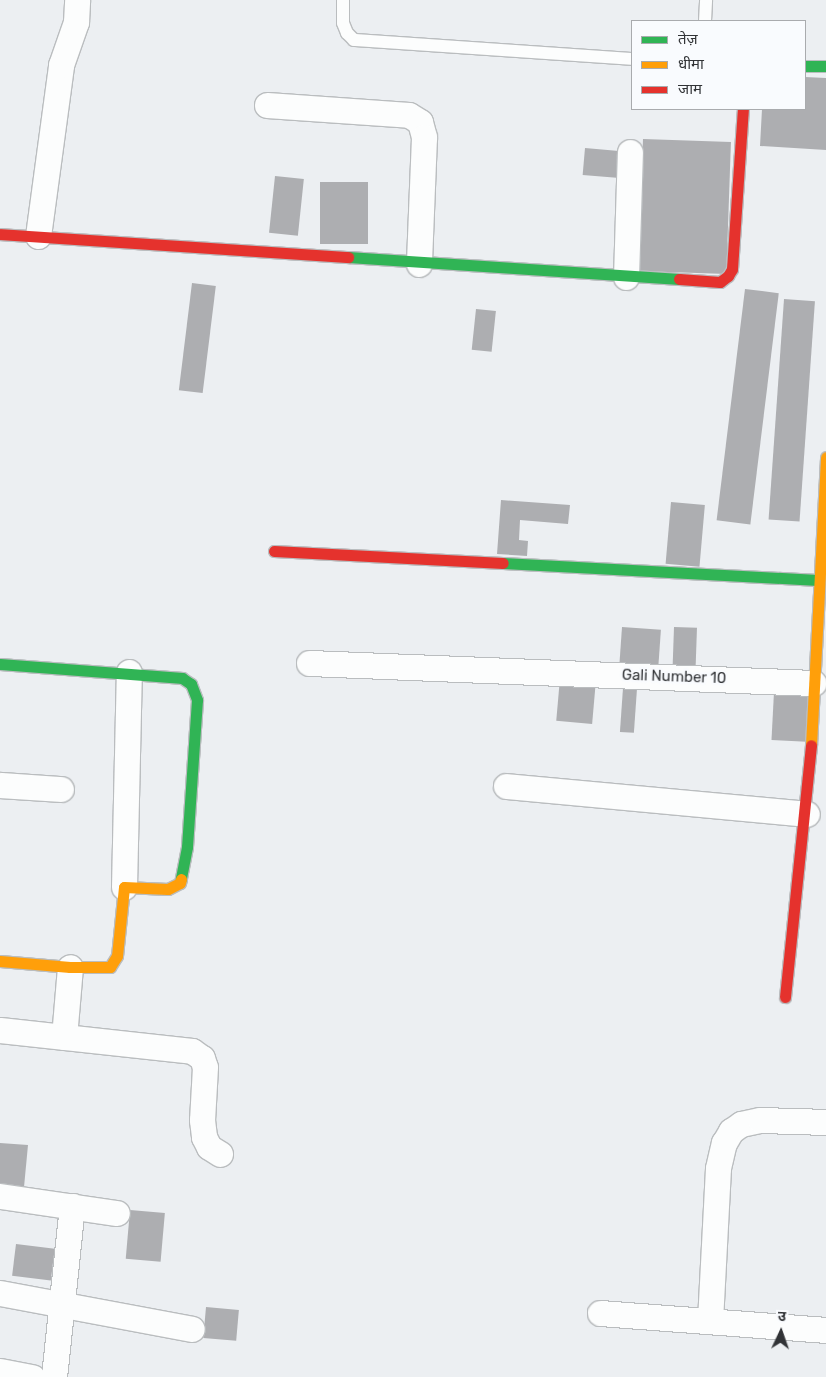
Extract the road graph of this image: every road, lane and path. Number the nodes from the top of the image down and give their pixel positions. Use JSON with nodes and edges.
{"nodes":[{"id":1,"x":77,"y":0,"type":"edge"},
{"id":2,"x":343,"y":0,"type":"edge"},
{"id":3,"x":706,"y":0,"type":"edge"},
{"id":4,"x":705,"y":20,"type":"edge"},
{"id":5,"x":631,"y":59,"type":"edge"},
{"id":6,"x":806,"y":66,"type":"edge"},
{"id":7,"x":826,"y":66,"type":"edge"},
{"id":8,"x":267,"y":105,"type":"dead end"},
{"id":9,"x":743,"y":110,"type":"edge"},
{"id":10,"x":630,"y":152,"type":"dead end"},
{"id":11,"x":0,"y":234,"type":"edge"},
{"id":12,"x":38,"y":236,"type":"junction"},
{"id":13,"x":419,"y":264,"type":"junction"},
{"id":14,"x":626,"y":278,"type":"junction"},
{"id":15,"x":826,"y":457,"type":"edge"},
{"id":16,"x":274,"y":550,"type":"dead end"},
{"id":17,"x":818,"y":580,"type":"junction"},
{"id":18,"x":309,"y":662,"type":"dead end"},
{"id":19,"x":0,"y":664,"type":"edge"},
{"id":20,"x":129,"y":672,"type":"junction"},
{"id":21,"x":814,"y":683,"type":"junction"},
{"id":22,"x":0,"y":785,"type":"edge"},
{"id":23,"x":506,"y":786,"type":"dead end"},
{"id":24,"x":61,"y":789,"type":"dead end"},
{"id":25,"x":807,"y":814,"type":"junction"},
{"id":26,"x":124,"y":887,"type":"junction"},
{"id":27,"x":0,"y":961,"type":"edge"},
{"id":28,"x":70,"y":967,"type":"junction"},
{"id":29,"x":785,"y":997,"type":"dead end"},
{"id":30,"x":0,"y":1030,"type":"edge"},
{"id":31,"x":64,"y":1037,"type":"junction"},
{"id":32,"x":826,"y":1122,"type":"edge"},
{"id":33,"x":220,"y":1154,"type":"dead end"},
{"id":34,"x":0,"y":1196,"type":"edge"},
{"id":35,"x":72,"y":1206,"type":"junction"},
{"id":36,"x":118,"y":1213,"type":"dead end"},
{"id":37,"x":0,"y":1293,"type":"edge"},
{"id":38,"x":62,"y":1306,"type":"junction"},
{"id":39,"x":600,"y":1312,"type":"dead end"},
{"id":40,"x":710,"y":1321,"type":"junction"},
{"id":41,"x":192,"y":1329,"type":"dead end"},
{"id":42,"x":826,"y":1330,"type":"edge"},
{"id":43,"x":0,"y":1371,"type":"edge"},
{"id":44,"x":32,"y":1377,"type":"edge"},
{"id":45,"x":54,"y":1377,"type":"edge"}],
"edges":[{"from":1,"to":12,"type":"street"},
{"from":2,"to":5,"type":"lane"},
{"from":3,"to":4,"type":"lane"},
{"from":6,"to":7,"type":"street"},
{"from":8,"to":13,"type":"street"},
{"from":9,"to":14,"type":"street"},
{"from":10,"to":14,"type":"street"},
{"from":11,"to":12,"type":"street"},
{"from":12,"to":13,"type":"street"},
{"from":13,"to":14,"type":"street"},
{"from":15,"to":17,"type":"street"},
{"from":16,"to":17,"type":"street"},
{"from":17,"to":21,"type":"street"},
{"from":18,"to":21,"type":"street","name":"Gali Number 10"},
{"from":19,"to":20,"type":"street"},
{"from":20,"to":26,"type":"street"},
{"from":20,"to":26,"type":"street"},
{"from":21,"to":25,"type":"street"},
{"from":22,"to":24,"type":"street"},
{"from":23,"to":25,"type":"street"},
{"from":25,"to":29,"type":"street"},
{"from":26,"to":28,"type":"street"},
{"from":27,"to":28,"type":"street"},
{"from":28,"to":31,"type":"street"},
{"from":30,"to":31,"type":"street"},
{"from":31,"to":33,"type":"street"},
{"from":32,"to":40,"type":"street"},
{"from":34,"to":35,"type":"street"},
{"from":35,"to":36,"type":"street"},
{"from":35,"to":38,"type":"street"},
{"from":37,"to":38,"type":"street"},
{"from":38,"to":41,"type":"street"},
{"from":38,"to":45,"type":"street"},
{"from":39,"to":40,"type":"street"},
{"from":40,"to":42,"type":"street"},
{"from":43,"to":44,"type":"street"}]}
